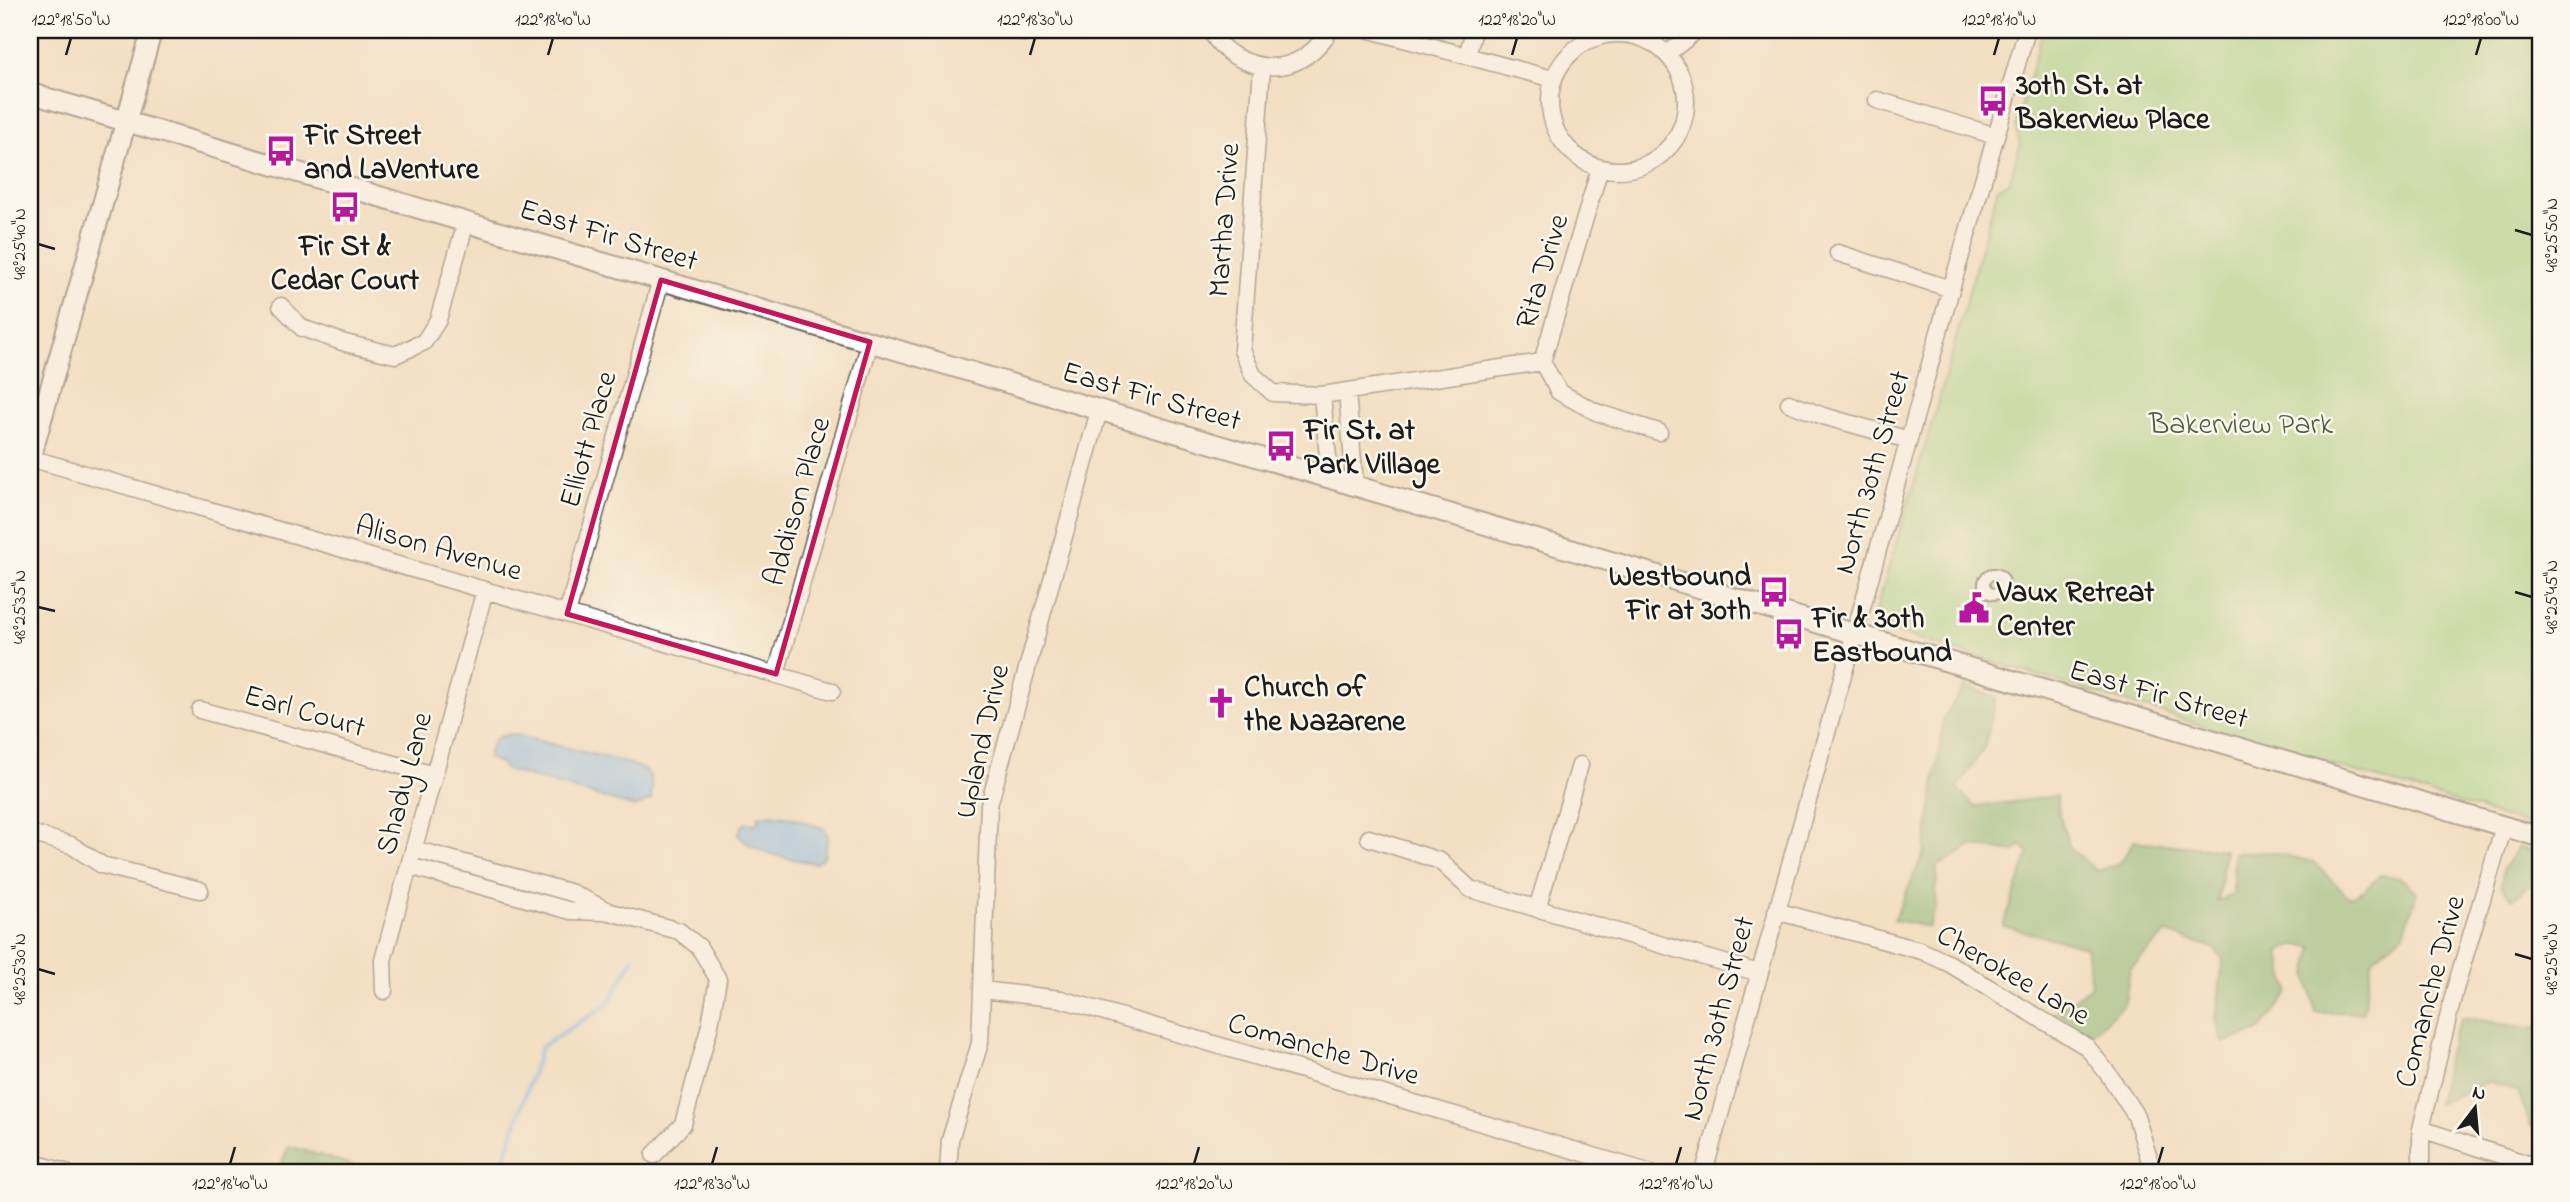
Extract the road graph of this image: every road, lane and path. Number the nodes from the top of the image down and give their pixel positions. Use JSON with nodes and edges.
{"nodes":[{"id":1,"x":152,"y":30,"type":"edge"},
{"id":2,"x":1211,"y":30,"type":"edge"},
{"id":3,"x":1330,"y":30,"type":"edge"},
{"id":4,"x":1370,"y":30,"type":"edge"},
{"id":5,"x":1474,"y":30,"type":"edge"},
{"id":6,"x":1697,"y":30,"type":"edge"},
{"id":7,"x":2027,"y":30,"type":"edge"},
{"id":8,"x":1667,"y":54,"type":"junction"},
{"id":9,"x":1467,"y":56,"type":"junction"},
{"id":10,"x":1262,"y":66,"type":"junction"},
{"id":11,"x":1553,"y":79,"type":"junction"},
{"id":12,"x":30,"y":93,"type":"edge"},
{"id":13,"x":1877,"y":100,"type":"dead end"},
{"id":14,"x":126,"y":122,"type":"junction"},
{"id":15,"x":1996,"y":136,"type":"junction"},
{"id":16,"x":1600,"y":168,"type":"junction"},
{"id":17,"x":467,"y":222,"type":"junction"},
{"id":18,"x":1838,"y":253,"type":"dead end"},
{"id":19,"x":661,"y":281,"type":"junction"},
{"id":20,"x":1951,"y":289,"type":"junction"},
{"id":21,"x":281,"y":306,"type":"dead end"},
{"id":22,"x":870,"y":342,"type":"junction"},
{"id":23,"x":1542,"y":362,"type":"junction"},
{"id":24,"x":1253,"y":375,"type":"joint"},
{"id":25,"x":1347,"y":392,"type":"junction"},
{"id":26,"x":1322,"y":396,"type":"junction"},
{"id":27,"x":1789,"y":403,"type":"dead end"},
{"id":28,"x":1099,"y":411,"type":"junction"},
{"id":29,"x":1659,"y":432,"type":"dead end"},
{"id":30,"x":1909,"y":440,"type":"junction"},
{"id":31,"x":30,"y":459,"type":"edge"},
{"id":32,"x":1329,"y":478,"type":"junction"},
{"id":33,"x":1355,"y":485,"type":"junction"},
{"id":34,"x":485,"y":590,"type":"junction"},
{"id":35,"x":567,"y":614,"type":"junction"},
{"id":36,"x":1854,"y":635,"type":"junction"},
{"id":37,"x":776,"y":674,"type":"junction"},
{"id":38,"x":832,"y":691,"type":"dead end"},
{"id":39,"x":200,"y":710,"type":"dead end"},
{"id":40,"x":1580,"y":765,"type":"dead end"},
{"id":41,"x":434,"y":775,"type":"junction"},
{"id":42,"x":2504,"y":826,"type":"junction"},
{"id":43,"x":30,"y":833,"type":"edge"},
{"id":44,"x":2540,"y":837,"type":"edge"},
{"id":45,"x":1369,"y":838,"type":"dead end"},
{"id":46,"x":414,"y":849,"type":"junction"},
{"id":47,"x":409,"y":866,"type":"junction"},
{"id":48,"x":200,"y":890,"type":"dead end"},
{"id":49,"x":1537,"y":909,"type":"junction"},
{"id":50,"x":1776,"y":911,"type":"junction"},
{"id":51,"x":610,"y":912,"type":"junction"},
{"id":52,"x":1759,"y":973,"type":"junction"},
{"id":53,"x":982,"y":990,"type":"junction"},
{"id":54,"x":384,"y":991,"type":"dead end"},
{"id":55,"x":2421,"y":1129,"type":"junction"},
{"id":56,"x":654,"y":1155,"type":"dead end"},
{"id":57,"x":30,"y":1161,"type":"edge"},
{"id":58,"x":2540,"y":1168,"type":"edge"},
{"id":59,"x":65,"y":1172,"type":"edge"},
{"id":60,"x":948,"y":1172,"type":"edge"},
{"id":61,"x":1648,"y":1172,"type":"edge"},
{"id":62,"x":1704,"y":1172,"type":"edge"},
{"id":63,"x":2153,"y":1172,"type":"edge"},
{"id":64,"x":2421,"y":1172,"type":"edge"}],
"edges":[{"from":1,"to":14,"type":"street"},
{"from":2,"to":10,"type":"street"},
{"from":3,"to":10,"type":"street"},
{"from":4,"to":9,"type":"street"},
{"from":5,"to":9,"type":"street"},
{"from":6,"to":8,"type":"street"},
{"from":7,"to":15,"type":"street","name":"North 30th Street"},
{"from":8,"to":11,"type":"street"},
{"from":8,"to":16,"type":"street"},
{"from":9,"to":11,"type":"street"},
{"from":10,"to":24,"type":"street","name":"Martha Drive"},
{"from":11,"to":16,"type":"street"},
{"from":12,"to":14,"type":"street","name":"East Fir Street"},
{"from":13,"to":15,"type":"street"},
{"from":14,"to":17,"type":"street","name":"East Fir Street"},
{"from":14,"to":31,"type":"street"},
{"from":15,"to":20,"type":"street","name":"North 30th Street"},
{"from":16,"to":23,"type":"street","name":"Rita Drive"},
{"from":17,"to":19,"type":"street","name":"East Fir Street"},
{"from":17,"to":21,"type":"street"},
{"from":18,"to":20,"type":"street"},
{"from":19,"to":22,"type":"street","name":"East Fir Street"},
{"from":19,"to":35,"type":"street","name":"Elliott Place"},
{"from":20,"to":30,"type":"street","name":"North 30th Street"},
{"from":22,"to":28,"type":"street","name":"East Fir Street"},
{"from":22,"to":37,"type":"street","name":"Addison Place"},
{"from":23,"to":25,"type":"street","name":"Rita Drive"},
{"from":23,"to":29,"type":"street"},
{"from":24,"to":26,"type":"street","name":"Rita Drive"},
{"from":25,"to":26,"type":"street","name":"Rita Drive"},
{"from":25,"to":33,"type":"street"},
{"from":26,"to":32,"type":"street"},
{"from":27,"to":30,"type":"street"},
{"from":28,"to":32,"type":"street","name":"East Fir Street"},
{"from":28,"to":53,"type":"street","name":"Upland Drive"},
{"from":30,"to":36,"type":"street","name":"North 30th Street"},
{"from":31,"to":34,"type":"street","name":"Alison Avenue"},
{"from":32,"to":33,"type":"street","name":"East Fir Street"},
{"from":33,"to":36,"type":"street","name":"East Fir Street"},
{"from":34,"to":35,"type":"street","name":"Alison Avenue"},
{"from":34,"to":41,"type":"street","name":"Shady Lane"},
{"from":35,"to":37,"type":"street","name":"Alison Avenue"},
{"from":36,"to":42,"type":"street","name":"East Fir Street"},
{"from":36,"to":50,"type":"street","name":"North 30th Street"},
{"from":37,"to":38,"type":"street","name":"Alison Avenue"},
{"from":39,"to":41,"type":"street","name":"Earl Court"},
{"from":40,"to":49,"type":"street"},
{"from":41,"to":46,"type":"street","name":"Shady Lane"},
{"from":42,"to":44,"type":"street","name":"East Fir Street"},
{"from":42,"to":55,"type":"street","name":"Comanche Drive"},
{"from":43,"to":48,"type":"street"},
{"from":45,"to":49,"type":"street"},
{"from":46,"to":47,"type":"street","name":"Shady Lane"},
{"from":46,"to":51,"type":"street"},
{"from":47,"to":51,"type":"street"},
{"from":47,"to":54,"type":"street","name":"Shady Lane"},
{"from":49,"to":52,"type":"street"},
{"from":50,"to":52,"type":"street","name":"North 30th Street"},
{"from":50,"to":63,"type":"street","name":"Cherokee Lane"},
{"from":51,"to":56,"type":"street"},
{"from":52,"to":62,"type":"street","name":"North 30th Street"},
{"from":53,"to":60,"type":"street","name":"Upland Drive"},
{"from":53,"to":61,"type":"street","name":"Comanche Drive"},
{"from":55,"to":58,"type":"street"},
{"from":55,"to":64,"type":"street","name":"Comanche Drive"},
{"from":57,"to":59,"type":"street"}]}
